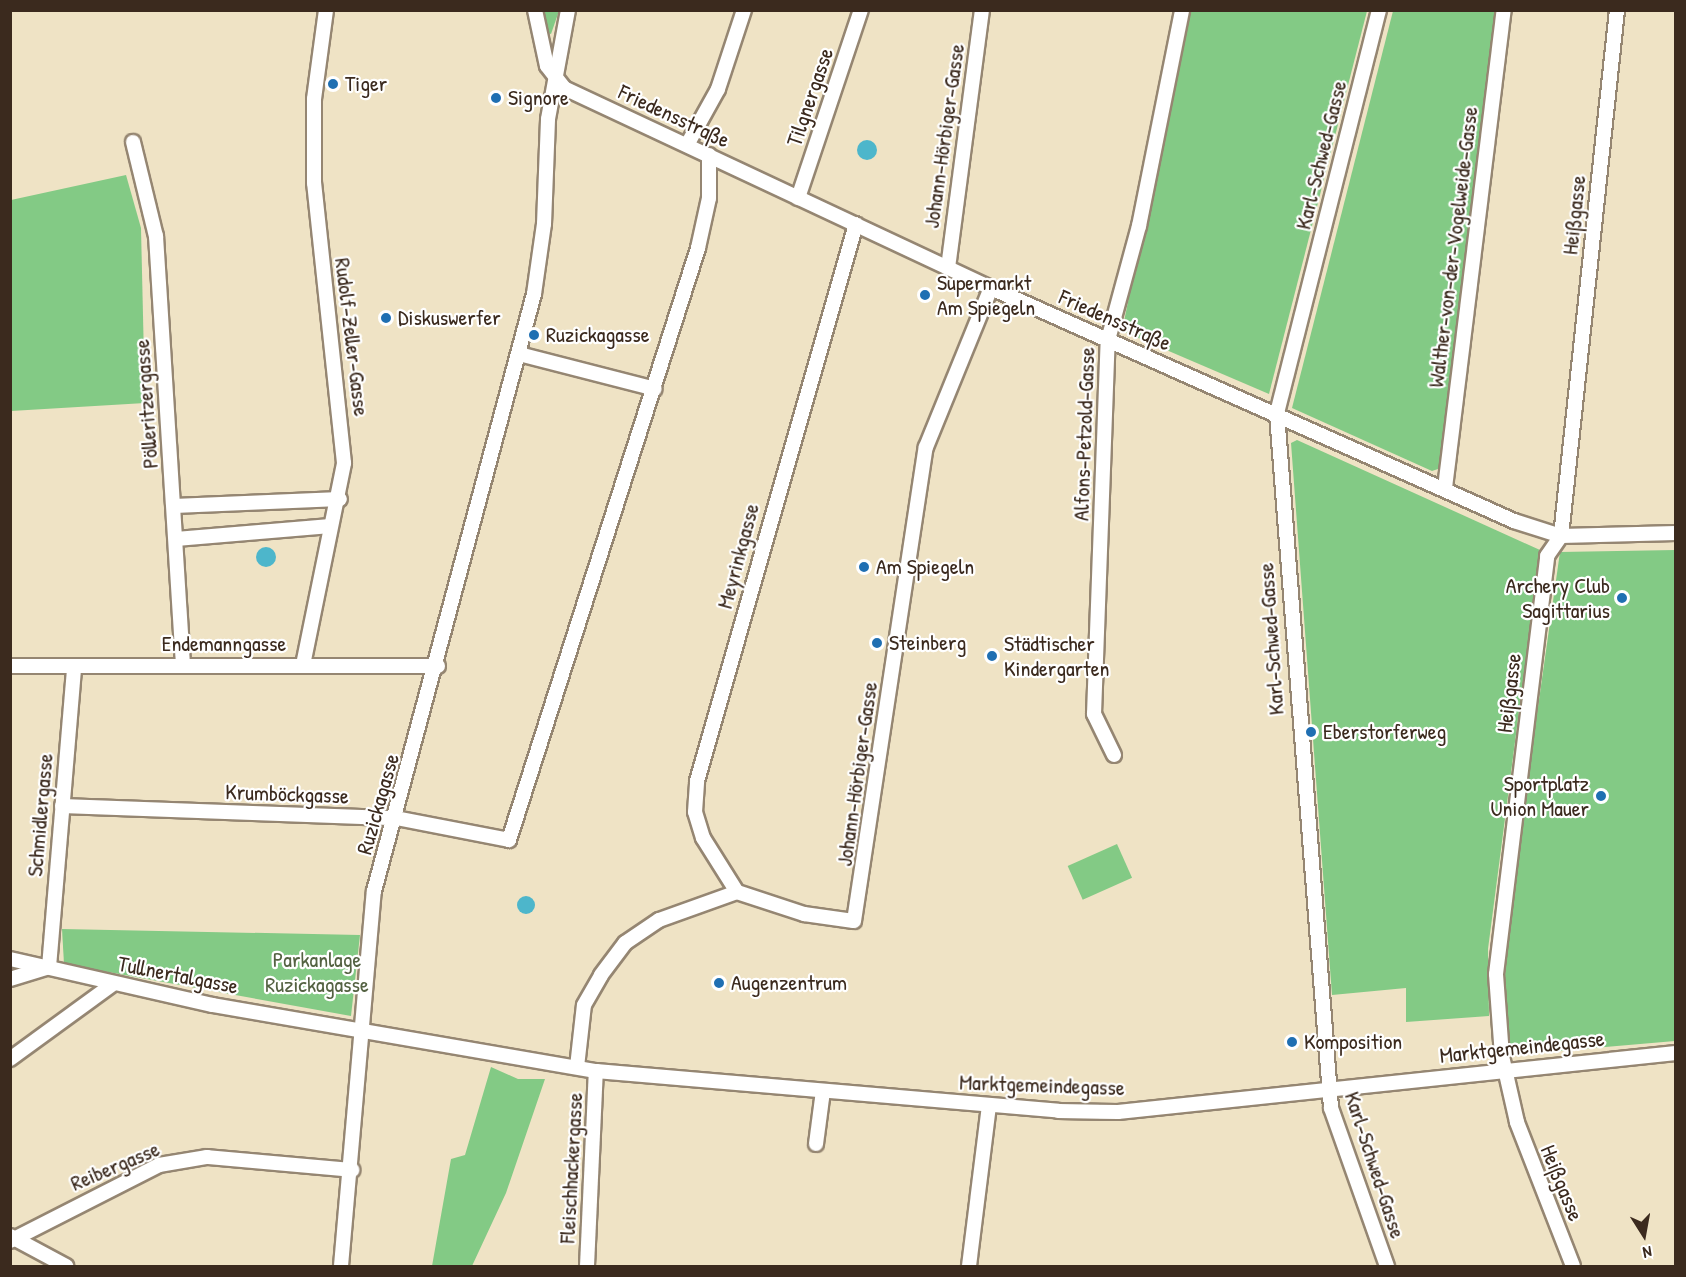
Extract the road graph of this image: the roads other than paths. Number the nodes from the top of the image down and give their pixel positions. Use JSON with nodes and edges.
{"nodes":[{"id":1,"x":326,"y":10,"type":"edge"},
{"id":2,"x":535,"y":10,"type":"edge"},
{"id":3,"x":568,"y":10,"type":"edge"},
{"id":4,"x":744,"y":10,"type":"edge"},
{"id":5,"x":861,"y":10,"type":"edge"},
{"id":6,"x":982,"y":10,"type":"edge"},
{"id":7,"x":1182,"y":10,"type":"edge"},
{"id":8,"x":1379,"y":10,"type":"edge"},
{"id":9,"x":1504,"y":10,"type":"edge"},
{"id":10,"x":1617,"y":10,"type":"edge"},
{"id":11,"x":555,"y":80,"type":"junction"},
{"id":12,"x":133,"y":142,"type":"dead end"},
{"id":13,"x":687,"y":145,"type":"junction"},
{"id":14,"x":709,"y":155,"type":"junction"},
{"id":15,"x":798,"y":198,"type":"junction"},
{"id":16,"x":856,"y":225,"type":"junction"},
{"id":17,"x":948,"y":268,"type":"junction"},
{"id":18,"x":991,"y":288,"type":"junction"},
{"id":19,"x":1108,"y":340,"type":"junction"},
{"id":20,"x":519,"y":354,"type":"junction"},
{"id":21,"x":655,"y":388,"type":"junction"},
{"id":22,"x":1277,"y":414,"type":"junction"},
{"id":23,"x":1445,"y":488,"type":"junction"},
{"id":24,"x":340,"y":499,"type":"junction"},
{"id":25,"x":174,"y":506,"type":"junction"},
{"id":26,"x":330,"y":526,"type":"junction"},
{"id":27,"x":1676,"y":532,"type":"edge"},
{"id":28,"x":1561,"y":536,"type":"junction"},
{"id":29,"x":176,"y":539,"type":"junction"},
{"id":30,"x":183,"y":665,"type":"junction"},
{"id":31,"x":303,"y":665,"type":"junction"},
{"id":32,"x":10,"y":666,"type":"edge"},
{"id":33,"x":438,"y":666,"type":"junction"},
{"id":34,"x":74,"y":667,"type":"junction"},
{"id":35,"x":1114,"y":755,"type":"dead end"},
{"id":36,"x":62,"y":806,"type":"junction"},
{"id":37,"x":396,"y":819,"type":"junction"},
{"id":38,"x":737,"y":892,"type":"junction"},
{"id":39,"x":10,"y":959,"type":"edge"},
{"id":40,"x":49,"y":967,"type":"junction"},
{"id":41,"x":10,"y":979,"type":"edge"},
{"id":42,"x":113,"y":984,"type":"junction"},
{"id":43,"x":360,"y":1031,"type":"junction"},
{"id":44,"x":1676,"y":1053,"type":"edge"},
{"id":45,"x":514,"y":1056,"type":"joint"},
{"id":46,"x":10,"y":1059,"type":"edge"},
{"id":47,"x":577,"y":1067,"type":"junction"},
{"id":48,"x":1504,"y":1069,"type":"junction"},
{"id":49,"x":596,"y":1071,"type":"junction"},
{"id":50,"x":1328,"y":1088,"type":"junction"},
{"id":51,"x":823,"y":1091,"type":"junction"},
{"id":52,"x":989,"y":1105,"type":"junction"},
{"id":53,"x":816,"y":1143,"type":"dead end"},
{"id":54,"x":352,"y":1170,"type":"junction"},
{"id":55,"x":12,"y":1239,"type":"edge"},
{"id":56,"x":66,"y":1266,"type":"edge"},
{"id":57,"x":341,"y":1266,"type":"edge"},
{"id":58,"x":587,"y":1266,"type":"edge"},
{"id":59,"x":969,"y":1266,"type":"edge"},
{"id":60,"x":1387,"y":1266,"type":"edge"},
{"id":61,"x":1573,"y":1266,"type":"edge"}],
"edges":[{"from":1,"to":24,"type":"street","name":"Rudolf-Zeller-Gasse"},
{"from":2,"to":11,"type":"street"},
{"from":3,"to":11,"type":"street","name":"Ruzickagasse"},
{"from":4,"to":13,"type":"street"},
{"from":5,"to":15,"type":"street","name":"Tilgnergasse"},
{"from":6,"to":17,"type":"street","name":"Johann-Hörbiger-Gasse"},
{"from":7,"to":19,"type":"street","name":"Alfons-Petzold-Gasse"},
{"from":8,"to":22,"type":"street","name":"Karl-Schwed-Gasse"},
{"from":9,"to":23,"type":"street","name":"Walther-von-der-Vogelweide-Gasse"},
{"from":10,"to":28,"type":"street","name":"Heißgasse"},
{"from":11,"to":13,"type":"street","name":"Friedensstraße"},
{"from":11,"to":20,"type":"street","name":"Ruzickagasse"},
{"from":12,"to":25,"type":"street","name":"Pölleritzergasse"},
{"from":13,"to":14,"type":"street","name":"Friedensstraße"},
{"from":14,"to":15,"type":"street","name":"Friedensstraße"},
{"from":14,"to":21,"type":"street"},
{"from":15,"to":16,"type":"street","name":"Friedensstraße"},
{"from":16,"to":17,"type":"street","name":"Friedensstraße"},
{"from":16,"to":38,"type":"street","name":"Meyrinkgasse"},
{"from":17,"to":18,"type":"street","name":"Friedensstraße"},
{"from":18,"to":19,"type":"street","name":"Friedensstraße"},
{"from":18,"to":38,"type":"street","name":"Johann-Hörbiger-Gasse"},
{"from":19,"to":22,"type":"street","name":"Friedensstraße"},
{"from":19,"to":35,"type":"street","name":"Alfons-Petzold-Gasse"},
{"from":20,"to":21,"type":"street"},
{"from":20,"to":33,"type":"street","name":"Ruzickagasse"},
{"from":21,"to":37,"type":"street","name":"Krumböckgasse"},
{"from":22,"to":23,"type":"street","name":"Friedensstraße"},
{"from":22,"to":50,"type":"street","name":"Karl-Schwed-Gasse"},
{"from":23,"to":28,"type":"street","name":"Friedensstraße"},
{"from":24,"to":25,"type":"street"},
{"from":24,"to":26,"type":"street","name":"Rudolf-Zeller-Gasse"},
{"from":25,"to":29,"type":"street","name":"Pölleritzergasse"},
{"from":26,"to":29,"type":"street"},
{"from":26,"to":31,"type":"street","name":"Rudolf-Zeller-Gasse"},
{"from":27,"to":28,"type":"street","name":"Friedensstraße"},
{"from":28,"to":48,"type":"street","name":"Heißgasse"},
{"from":29,"to":30,"type":"street","name":"Pölleritzergasse"},
{"from":30,"to":31,"type":"street","name":"Endemanngasse"},
{"from":30,"to":34,"type":"street","name":"Endemanngasse"},
{"from":31,"to":33,"type":"street","name":"Endemanngasse"},
{"from":32,"to":34,"type":"street","name":"Endemanngasse"},
{"from":33,"to":37,"type":"street","name":"Ruzickagasse"},
{"from":34,"to":36,"type":"street","name":"Schmidlergasse"},
{"from":36,"to":37,"type":"street","name":"Krumböckgasse"},
{"from":36,"to":40,"type":"street","name":"Schmidlergasse"},
{"from":37,"to":43,"type":"street","name":"Ruzickagasse"},
{"from":38,"to":47,"type":"street"},
{"from":39,"to":40,"type":"street","name":"Tullnertalgasse"},
{"from":40,"to":41,"type":"street"},
{"from":40,"to":42,"type":"street","name":"Tullnertalgasse"},
{"from":42,"to":43,"type":"street","name":"Tullnertalgasse"},
{"from":42,"to":46,"type":"street"},
{"from":43,"to":45,"type":"street","name":"Tullnertalgasse"},
{"from":43,"to":54,"type":"street","name":"Ruzickagasse"},
{"from":44,"to":48,"type":"street","name":"Marktgemeindegasse"},
{"from":45,"to":47,"type":"street","name":"Marktgemeindegasse"},
{"from":47,"to":49,"type":"street","name":"Marktgemeindegasse"},
{"from":48,"to":50,"type":"street","name":"Marktgemeindegasse"},
{"from":48,"to":61,"type":"street","name":"Heißgasse"},
{"from":49,"to":51,"type":"street","name":"Marktgemeindegasse"},
{"from":49,"to":58,"type":"street","name":"Fleischhackergasse"},
{"from":50,"to":52,"type":"street","name":"Marktgemeindegasse"},
{"from":50,"to":60,"type":"street","name":"Karl-Schwed-Gasse"},
{"from":51,"to":52,"type":"street","name":"Marktgemeindegasse"},
{"from":51,"to":53,"type":"street"},
{"from":52,"to":59,"type":"street"},
{"from":54,"to":55,"type":"street","name":"Reibergasse"},
{"from":54,"to":57,"type":"street","name":"Ruzickagasse"},
{"from":55,"to":56,"type":"street"}]}
